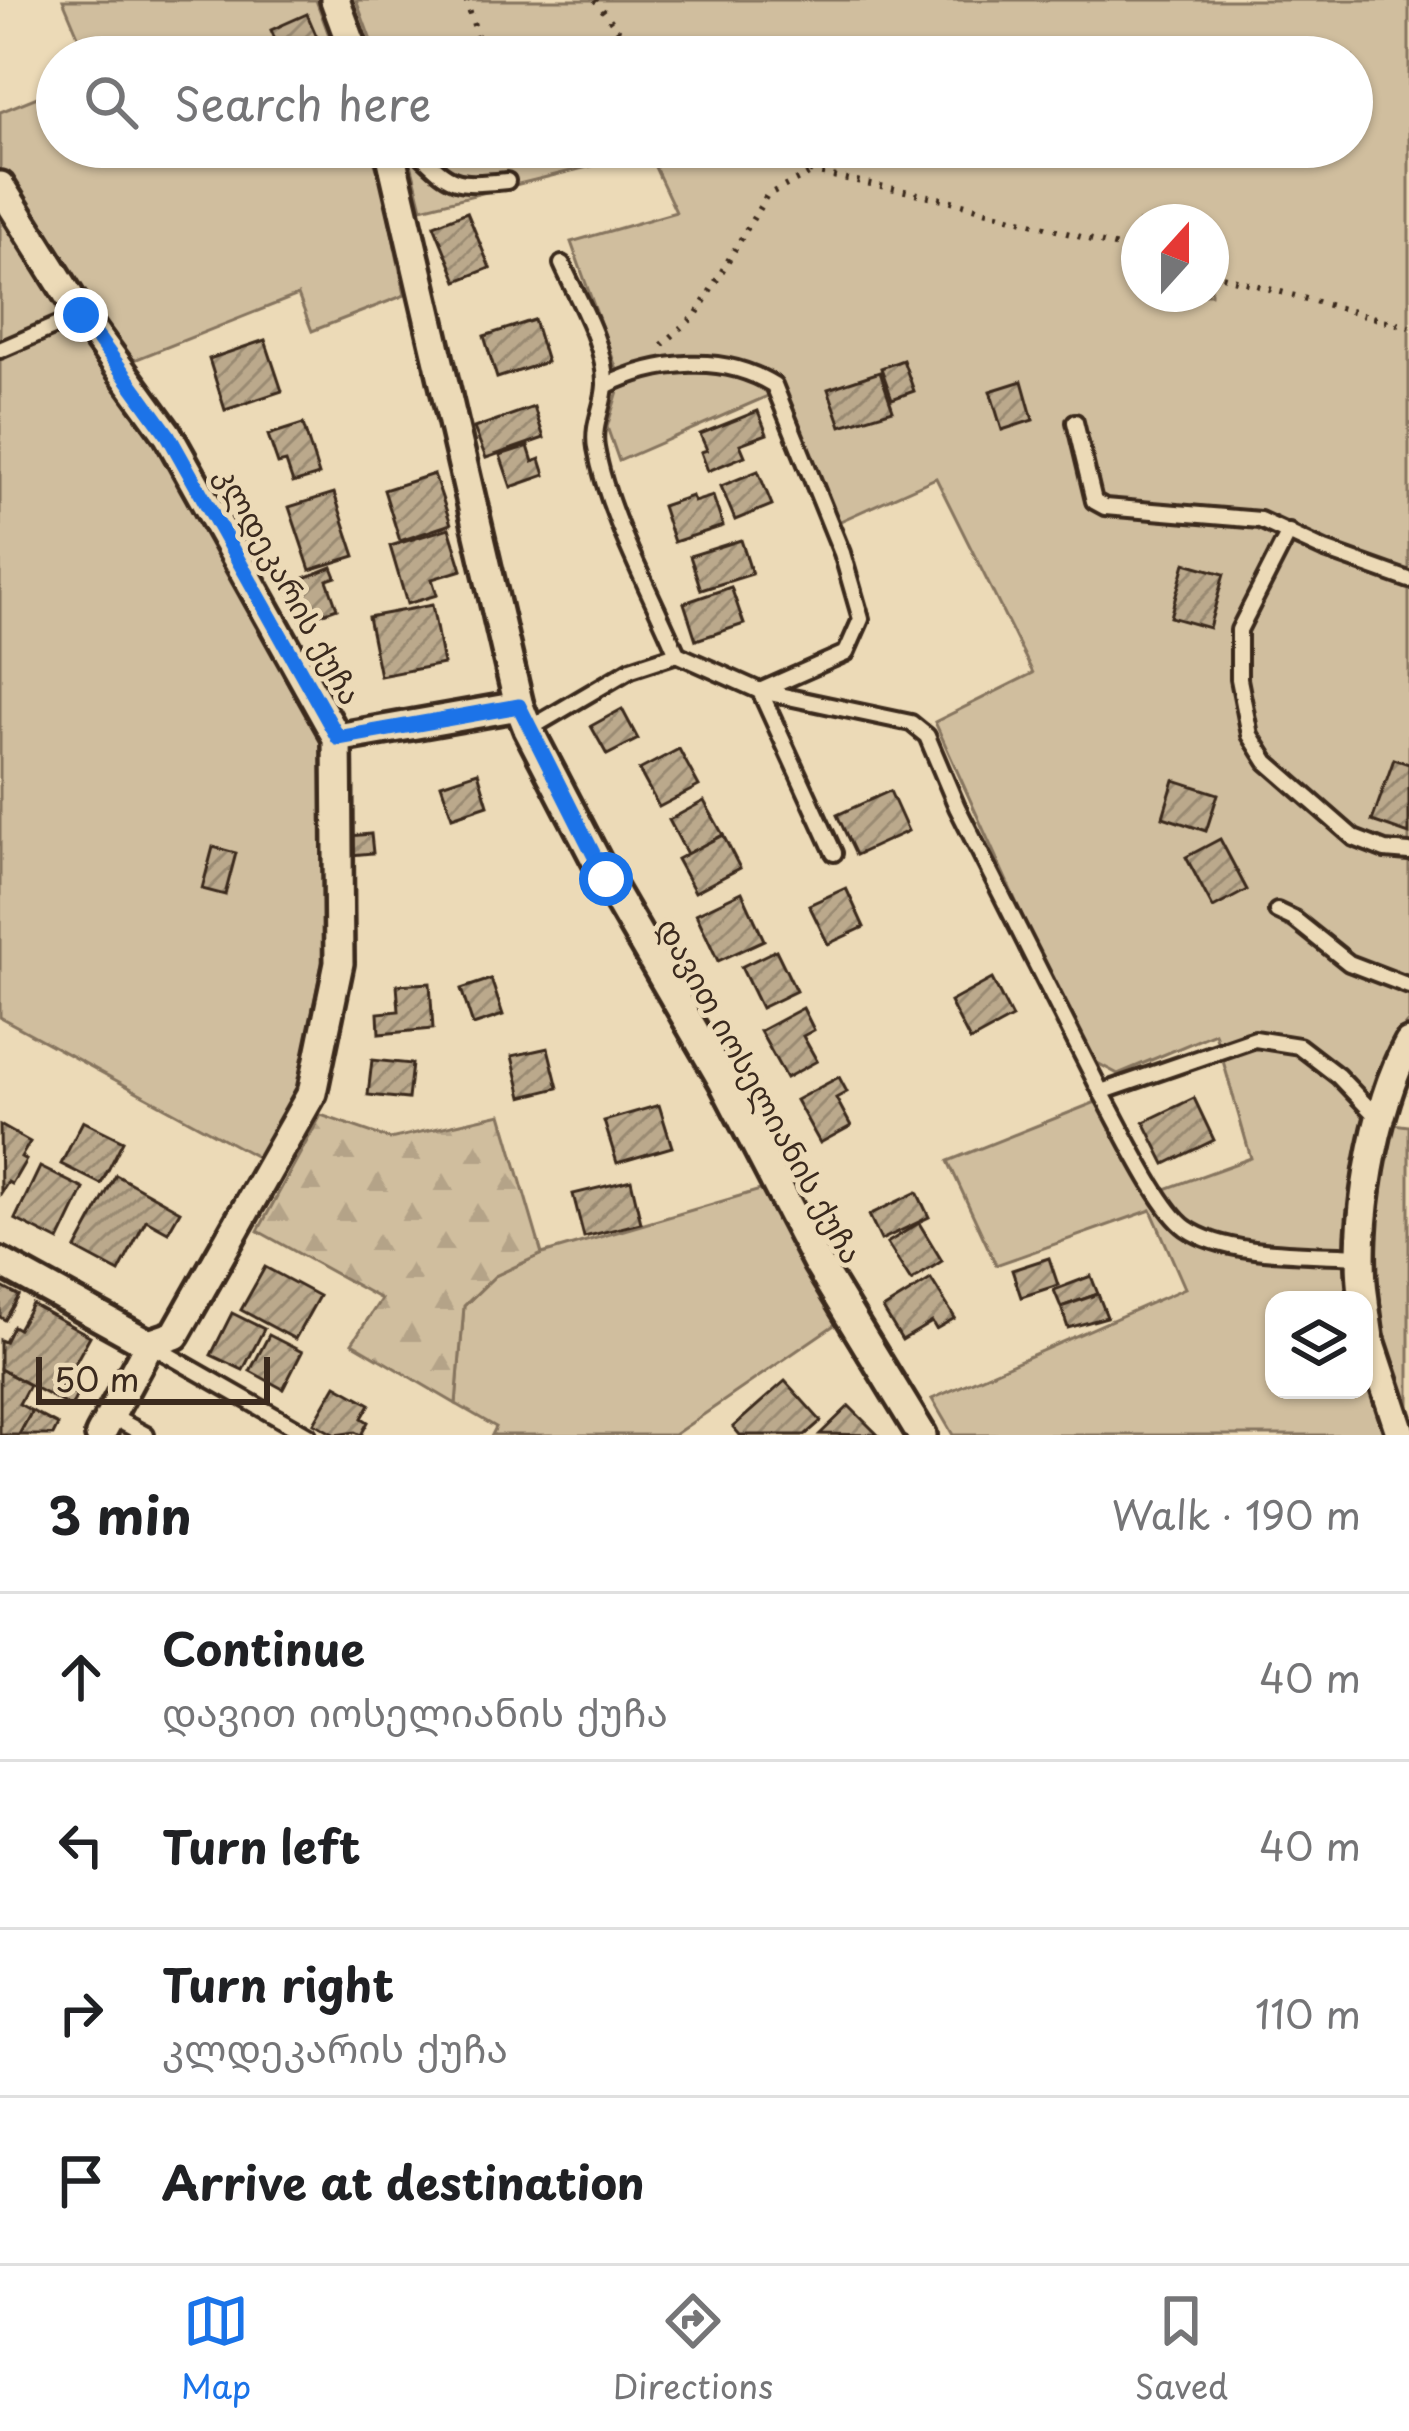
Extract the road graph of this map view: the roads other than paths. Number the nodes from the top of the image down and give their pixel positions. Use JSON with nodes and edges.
{"nodes":[{"id":1,"x":335,"y":0,"type":"edge"},
{"id":2,"x":348,"y":36,"type":"edge"},
{"id":3,"x":394,"y":168,"type":"edge"},
{"id":4,"x":434,"y":168,"type":"edge"},
{"id":5,"x":507,"y":181,"type":"dead end"},
{"id":6,"x":0,"y":186,"type":"edge"},
{"id":7,"x":562,"y":264,"type":"dead end"},
{"id":8,"x":81,"y":315,"type":"junction"},
{"id":9,"x":0,"y":350,"type":"edge"},
{"id":10,"x":605,"y":386,"type":"junction"},
{"id":11,"x":1075,"y":422,"type":"dead end"},
{"id":12,"x":1289,"y":532,"type":"junction"},
{"id":13,"x":1409,"y":580,"type":"edge"},
{"id":14,"x":677,"y":654,"type":"junction"},
{"id":15,"x":760,"y":691,"type":"junction"},
{"id":16,"x":524,"y":718,"type":"junction"},
{"id":17,"x":338,"y":738,"type":"junction"},
{"id":18,"x":1409,"y":852,"type":"edge"},
{"id":19,"x":833,"y":853,"type":"dead end"},
{"id":20,"x":1276,"y":911,"type":"dead end"},
{"id":21,"x":1409,"y":986,"type":"edge"},
{"id":22,"x":1409,"y":1043,"type":"edge"},
{"id":23,"x":1101,"y":1093,"type":"junction"},
{"id":24,"x":1379,"y":1119,"type":"junction"},
{"id":25,"x":1361,"y":1256,"type":"junction"},
{"id":26,"x":0,"y":1262,"type":"edge"},
{"id":27,"x":1363,"y":1291,"type":"edge"},
{"id":28,"x":149,"y":1344,"type":"junction"},
{"id":29,"x":1373,"y":1350,"type":"edge"},
{"id":30,"x":105,"y":1425,"type":"edge"},
{"id":31,"x":146,"y":1435,"type":"edge"},
{"id":32,"x":308,"y":1435,"type":"edge"},
{"id":33,"x":922,"y":1435,"type":"edge"},
{"id":34,"x":1401,"y":1435,"type":"edge"}],
"edges":[{"from":1,"to":2,"type":"street"},
{"from":3,"to":16,"type":"street","name":"დავით იოსელიანის ქუჩა"},
{"from":4,"to":5,"type":"lane"},
{"from":6,"to":8,"type":"street","name":"კლდეკარის ქუჩა"},
{"from":7,"to":10,"type":"lane"},
{"from":8,"to":9,"type":"lane"},
{"from":8,"to":17,"type":"street","name":"კლდეკარის ქუჩა"},
{"from":10,"to":14,"type":"lane"},
{"from":10,"to":15,"type":"lane"},
{"from":11,"to":12,"type":"lane"},
{"from":12,"to":13,"type":"lane"},
{"from":12,"to":18,"type":"lane"},
{"from":14,"to":15,"type":"lane"},
{"from":14,"to":16,"type":"lane"},
{"from":15,"to":19,"type":"lane"},
{"from":15,"to":23,"type":"lane"},
{"from":16,"to":17,"type":"street"},
{"from":16,"to":33,"type":"street","name":"დავით იოსელიანის ქუჩა"},
{"from":17,"to":28,"type":"street","name":"კლდეკარის ქუჩა"},
{"from":20,"to":21,"type":"lane"},
{"from":22,"to":24,"type":"street"},
{"from":23,"to":24,"type":"lane"},
{"from":23,"to":25,"type":"lane"},
{"from":24,"to":25,"type":"street"},
{"from":25,"to":27,"type":"street"},
{"from":26,"to":28,"type":"street"},
{"from":28,"to":30,"type":"street","name":"კლდეკარის ქუჩა"},
{"from":28,"to":32,"type":"lane"},
{"from":29,"to":34,"type":"street"},
{"from":30,"to":31,"type":"lane"}]}
